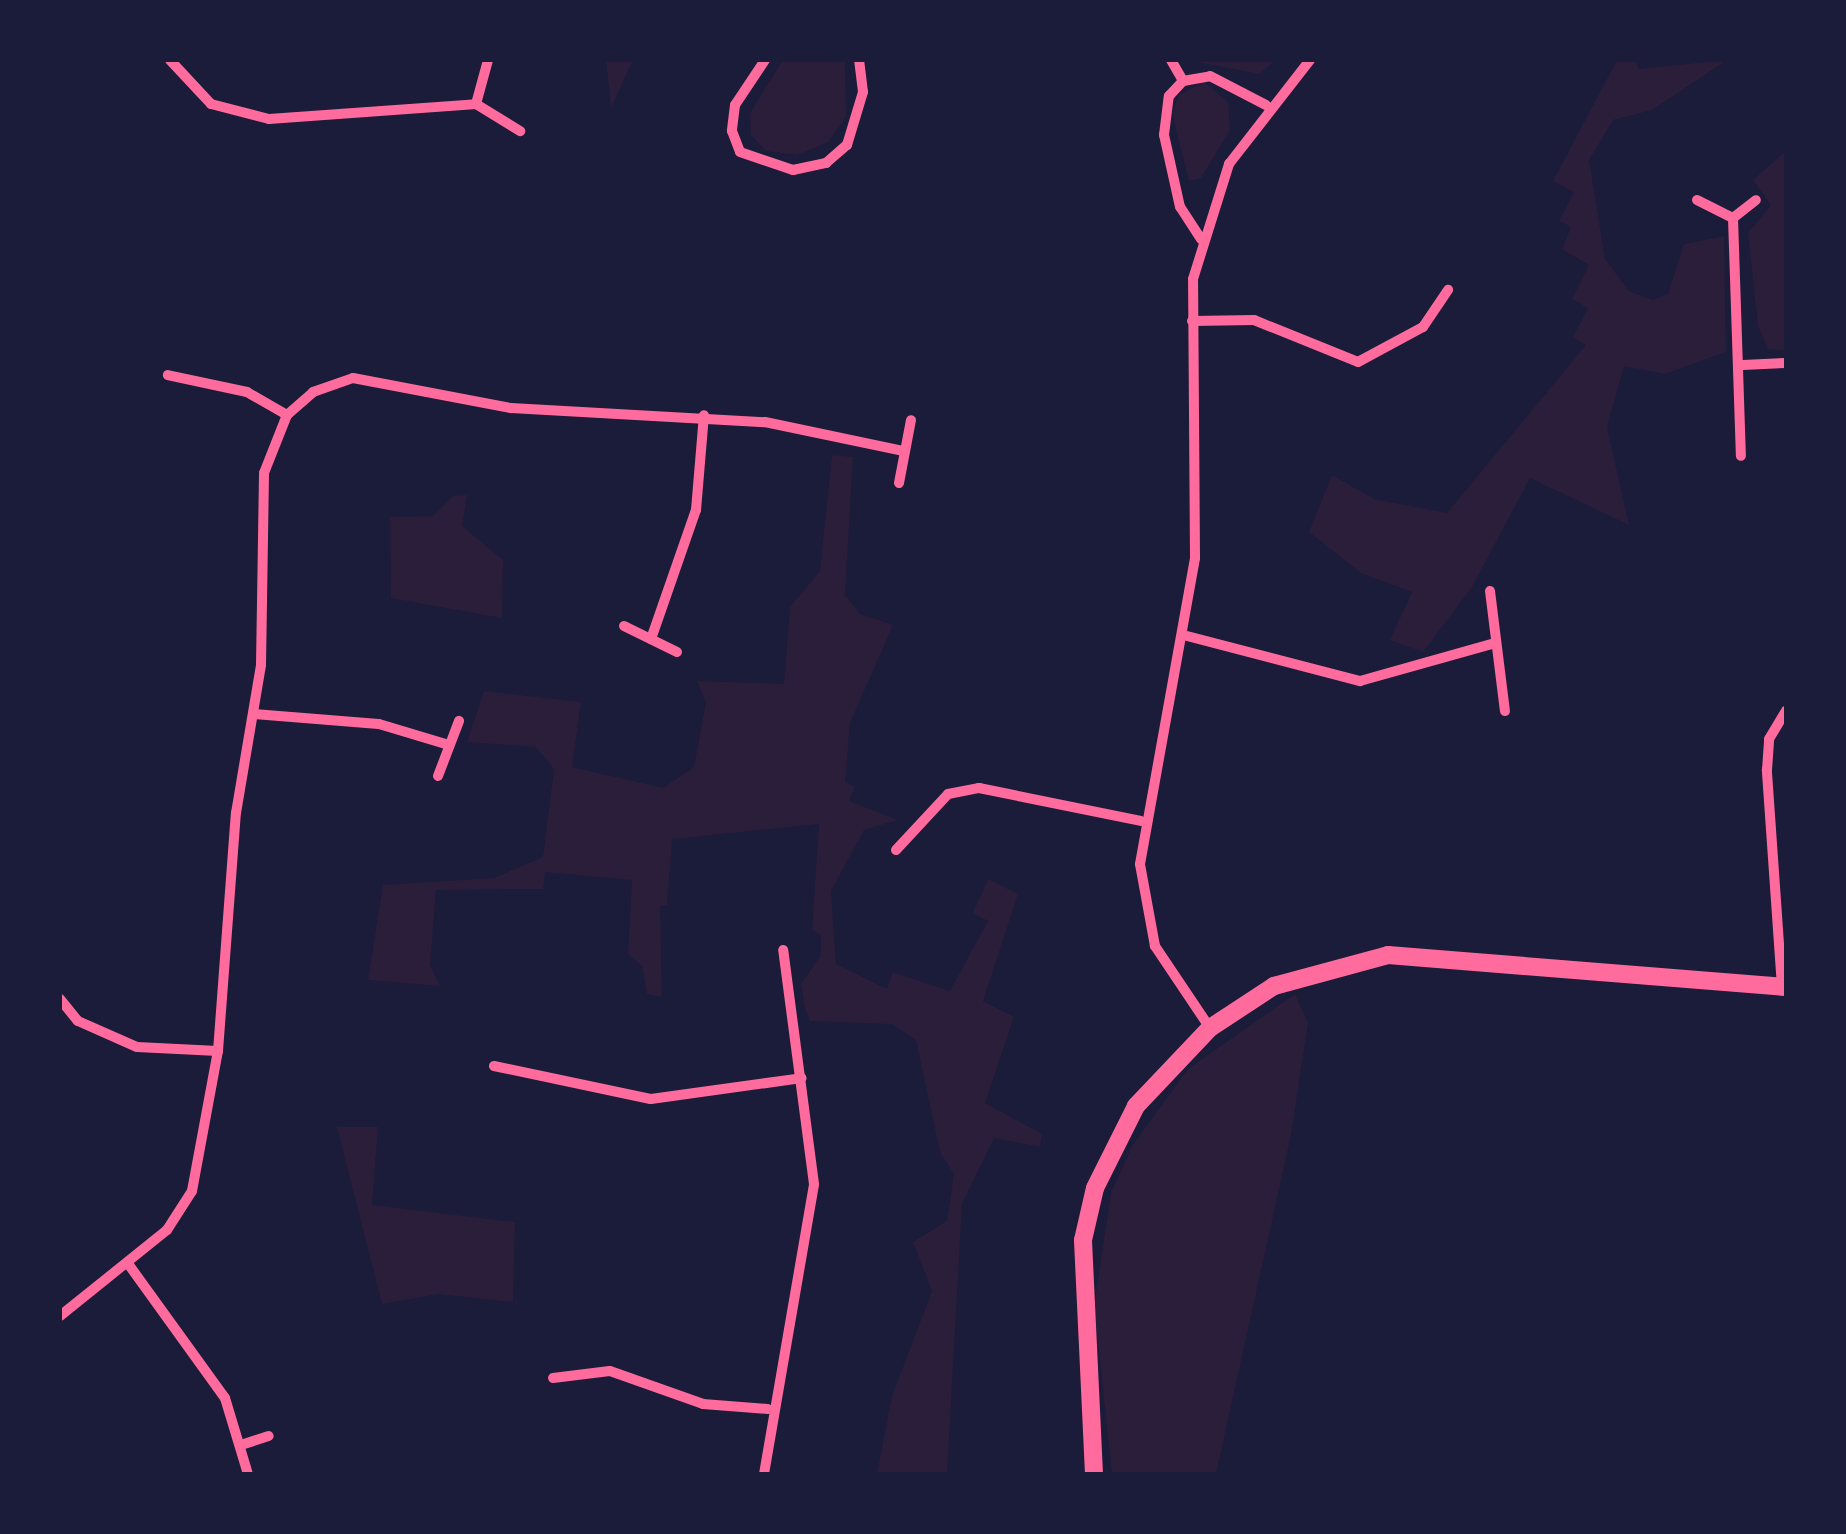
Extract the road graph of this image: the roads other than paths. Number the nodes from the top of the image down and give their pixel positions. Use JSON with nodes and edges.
{"nodes":[{"id":1,"x":170,"y":60,"type":"edge"},
{"id":2,"x":488,"y":60,"type":"edge"},
{"id":3,"x":764,"y":60,"type":"edge"},
{"id":4,"x":859,"y":60,"type":"edge"},
{"id":5,"x":1171,"y":60,"type":"edge"},
{"id":6,"x":1310,"y":60,"type":"edge"},
{"id":7,"x":1183,"y":81,"type":"junction"},
{"id":8,"x":476,"y":104,"type":"junction"},
{"id":9,"x":1266,"y":105,"type":"junction"},
{"id":10,"x":520,"y":132,"type":"dead end"},
{"id":11,"x":1698,"y":200,"type":"dead end"},
{"id":12,"x":1756,"y":200,"type":"dead end"},
{"id":13,"x":1733,"y":218,"type":"junction"},
{"id":14,"x":1201,"y":239,"type":"junction"},
{"id":15,"x":1448,"y":290,"type":"dead end"},
{"id":16,"x":1192,"y":322,"type":"junction"},
{"id":17,"x":1786,"y":363,"type":"edge"},
{"id":18,"x":1743,"y":365,"type":"junction"},
{"id":19,"x":168,"y":376,"type":"dead end"},
{"id":20,"x":286,"y":415,"type":"junction"},
{"id":21,"x":704,"y":415,"type":"junction"},
{"id":22,"x":911,"y":420,"type":"dead end"},
{"id":23,"x":904,"y":451,"type":"junction"},
{"id":24,"x":1741,"y":456,"type":"dead end"},
{"id":25,"x":899,"y":482,"type":"dead end"},
{"id":26,"x":1490,"y":592,"type":"dead end"},
{"id":27,"x":624,"y":626,"type":"dead end"},
{"id":28,"x":1187,"y":636,"type":"junction"},
{"id":29,"x":651,"y":639,"type":"junction"},
{"id":30,"x":1495,"y":644,"type":"junction"},
{"id":31,"x":677,"y":652,"type":"dead end"},
{"id":32,"x":1505,"y":711,"type":"dead end"},
{"id":33,"x":1786,"y":711,"type":"edge"},
{"id":34,"x":254,"y":714,"type":"junction"},
{"id":35,"x":459,"y":720,"type":"dead end"},
{"id":36,"x":449,"y":746,"type":"junction"},
{"id":37,"x":438,"y":776,"type":"dead end"},
{"id":38,"x":1141,"y":821,"type":"junction"},
{"id":39,"x":896,"y":850,"type":"dead end"},
{"id":40,"x":784,"y":950,"type":"dead end"},
{"id":41,"x":1784,"y":987,"type":"edge"},
{"id":42,"x":61,"y":1004,"type":"edge"},
{"id":43,"x":1210,"y":1028,"type":"junction"},
{"id":44,"x":218,"y":1052,"type":"junction"},
{"id":45,"x":494,"y":1066,"type":"dead end"},
{"id":46,"x":802,"y":1078,"type":"junction"},
{"id":47,"x":129,"y":1264,"type":"junction"},
{"id":48,"x":60,"y":1316,"type":"edge"},
{"id":49,"x":553,"y":1378,"type":"dead end"},
{"id":50,"x":768,"y":1409,"type":"junction"},
{"id":51,"x":269,"y":1436,"type":"dead end"},
{"id":52,"x":241,"y":1445,"type":"junction"},
{"id":53,"x":248,"y":1474,"type":"edge"},
{"id":54,"x":764,"y":1474,"type":"edge"},
{"id":55,"x":1094,"y":1474,"type":"edge"}],
"edges":[{"from":1,"to":8,"type":"street"},
{"from":2,"to":8,"type":"street"},
{"from":3,"to":4,"type":"street"},
{"from":5,"to":7,"type":"street"},
{"from":6,"to":9,"type":"street"},
{"from":7,"to":9,"type":"street"},
{"from":7,"to":14,"type":"street"},
{"from":8,"to":10,"type":"street"},
{"from":9,"to":14,"type":"street"},
{"from":11,"to":13,"type":"street"},
{"from":12,"to":13,"type":"street"},
{"from":13,"to":18,"type":"street"},
{"from":14,"to":16,"type":"street"},
{"from":15,"to":16,"type":"street"},
{"from":16,"to":28,"type":"street"},
{"from":17,"to":18,"type":"street"},
{"from":18,"to":24,"type":"street"},
{"from":19,"to":20,"type":"street"},
{"from":20,"to":21,"type":"street"},
{"from":20,"to":34,"type":"street"},
{"from":21,"to":23,"type":"street"},
{"from":21,"to":29,"type":"street"},
{"from":22,"to":23,"type":"street"},
{"from":23,"to":25,"type":"street"},
{"from":26,"to":30,"type":"street"},
{"from":27,"to":29,"type":"street"},
{"from":28,"to":30,"type":"street"},
{"from":28,"to":38,"type":"street"},
{"from":29,"to":31,"type":"street"},
{"from":30,"to":32,"type":"street"},
{"from":33,"to":41,"type":"street"},
{"from":34,"to":36,"type":"street"},
{"from":34,"to":44,"type":"street"},
{"from":35,"to":36,"type":"street"},
{"from":36,"to":37,"type":"street"},
{"from":38,"to":39,"type":"street"},
{"from":38,"to":43,"type":"street"},
{"from":40,"to":46,"type":"street"},
{"from":41,"to":43,"type":"street"},
{"from":42,"to":44,"type":"street"},
{"from":43,"to":55,"type":"street"},
{"from":44,"to":47,"type":"street"},
{"from":45,"to":46,"type":"street"},
{"from":46,"to":50,"type":"street"},
{"from":47,"to":48,"type":"street"},
{"from":47,"to":52,"type":"street"},
{"from":49,"to":50,"type":"street"},
{"from":50,"to":54,"type":"street"},
{"from":51,"to":52,"type":"street"},
{"from":52,"to":53,"type":"street"}]}
